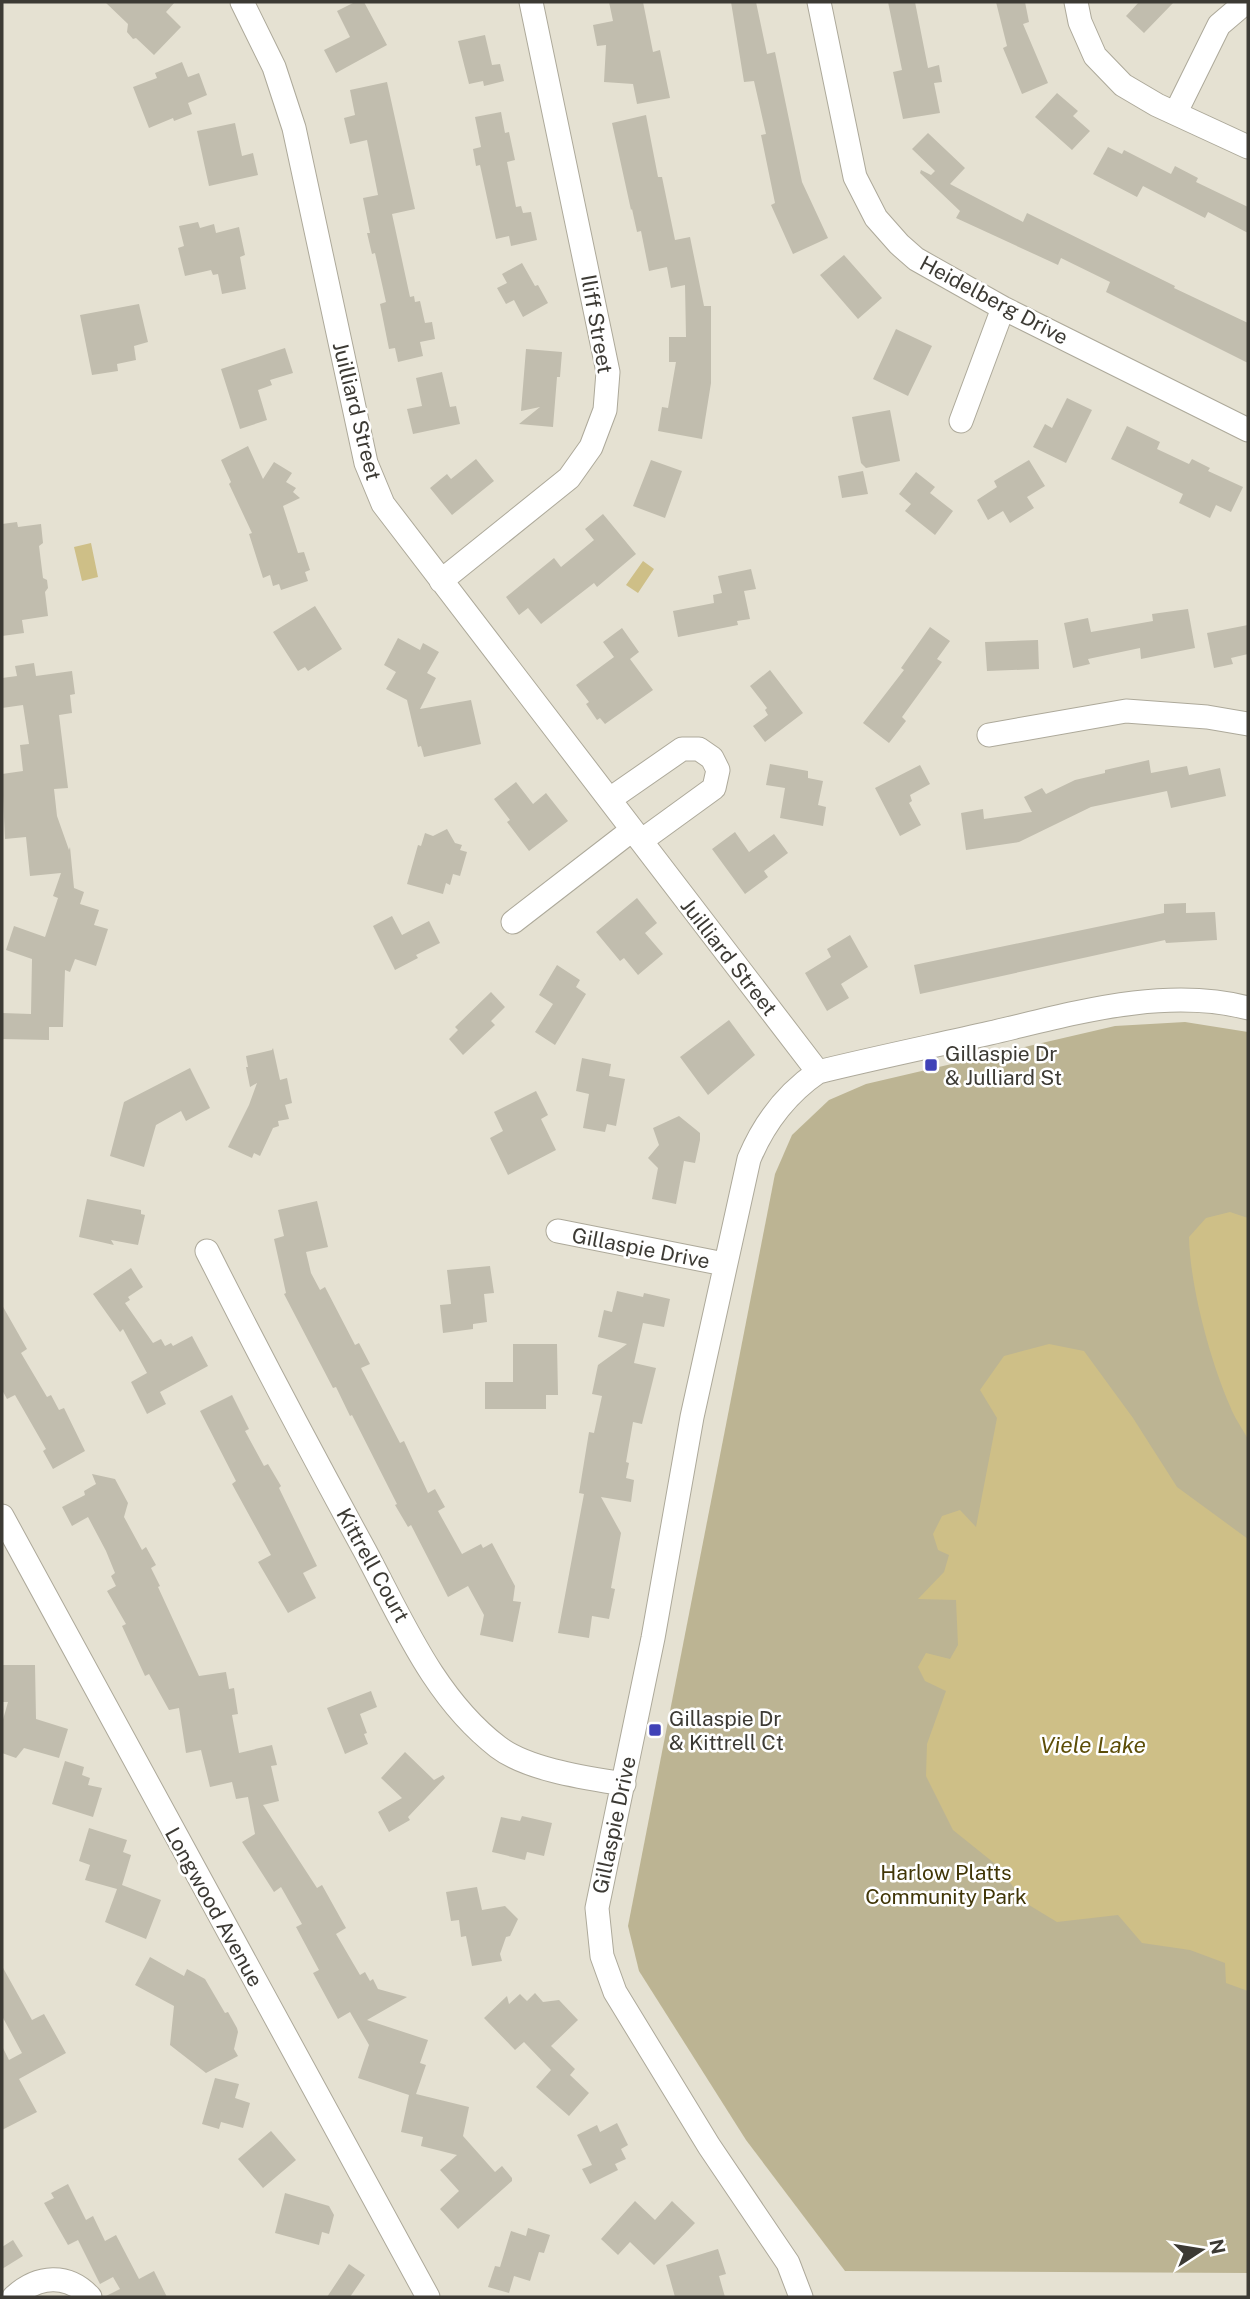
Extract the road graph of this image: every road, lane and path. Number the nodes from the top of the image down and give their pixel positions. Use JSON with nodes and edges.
{"nodes":[{"id":1,"x":531,"y":2,"type":"edge"},
{"id":2,"x":819,"y":2,"type":"edge"},
{"id":3,"x":1076,"y":2,"type":"edge"},
{"id":4,"x":1246,"y":2,"type":"edge"},
{"id":5,"x":249,"y":4,"type":"edge"},
{"id":6,"x":1176,"y":112,"type":"junction"},
{"id":7,"x":1248,"y":147,"type":"edge"},
{"id":8,"x":1003,"y":308,"type":"junction"},
{"id":9,"x":961,"y":421,"type":"dead end"},
{"id":10,"x":1248,"y":430,"type":"edge"},
{"id":11,"x":441,"y":580,"type":"junction"},
{"id":12,"x":1248,"y":724,"type":"edge"},
{"id":13,"x":989,"y":735,"type":"dead end"},
{"id":14,"x":610,"y":799,"type":"junction"},
{"id":15,"x":636,"y":836,"type":"junction"},
{"id":16,"x":513,"y":922,"type":"dead end"},
{"id":17,"x":1248,"y":1008,"type":"edge"},
{"id":18,"x":818,"y":1072,"type":"junction"},
{"id":19,"x":558,"y":1231,"type":"dead end"},
{"id":20,"x":207,"y":1251,"type":"dead end"},
{"id":21,"x":724,"y":1264,"type":"junction"},
{"id":22,"x":2,"y":1516,"type":"edge"},
{"id":23,"x":624,"y":1784,"type":"junction"},
{"id":24,"x":14,"y":2297,"type":"edge"},
{"id":25,"x":90,"y":2297,"type":"edge"},
{"id":26,"x":428,"y":2297,"type":"edge"},
{"id":27,"x":801,"y":2297,"type":"edge"}],
"edges":[{"from":1,"to":11,"type":"street","name":"Iliff Street"},
{"from":2,"to":8,"type":"street","name":"Heidelberg Drive"},
{"from":3,"to":6,"type":"street"},
{"from":4,"to":6,"type":"street"},
{"from":5,"to":11,"type":"street","name":"Juilliard Street"},
{"from":6,"to":7,"type":"street"},
{"from":8,"to":9,"type":"street"},
{"from":8,"to":10,"type":"street","name":"Heidelberg Drive"},
{"from":11,"to":14,"type":"street","name":"Juilliard Street"},
{"from":12,"to":13,"type":"street"},
{"from":14,"to":15,"type":"street","name":"Juilliard Street"},
{"from":14,"to":15,"type":"street"},
{"from":15,"to":16,"type":"street"},
{"from":15,"to":18,"type":"street","name":"Juilliard Street"},
{"from":17,"to":18,"type":"street","name":"Gillaspie Drive"},
{"from":18,"to":21,"type":"street","name":"Gillaspie Drive"},
{"from":19,"to":21,"type":"street","name":"Gillaspie Drive"},
{"from":20,"to":23,"type":"street","name":"Kittrell Court"},
{"from":21,"to":23,"type":"street","name":"Gillaspie Drive"},
{"from":22,"to":26,"type":"street","name":"Longwood Avenue"},
{"from":23,"to":27,"type":"street","name":"Gillaspie Drive"},
{"from":24,"to":25,"type":"street"}]}
